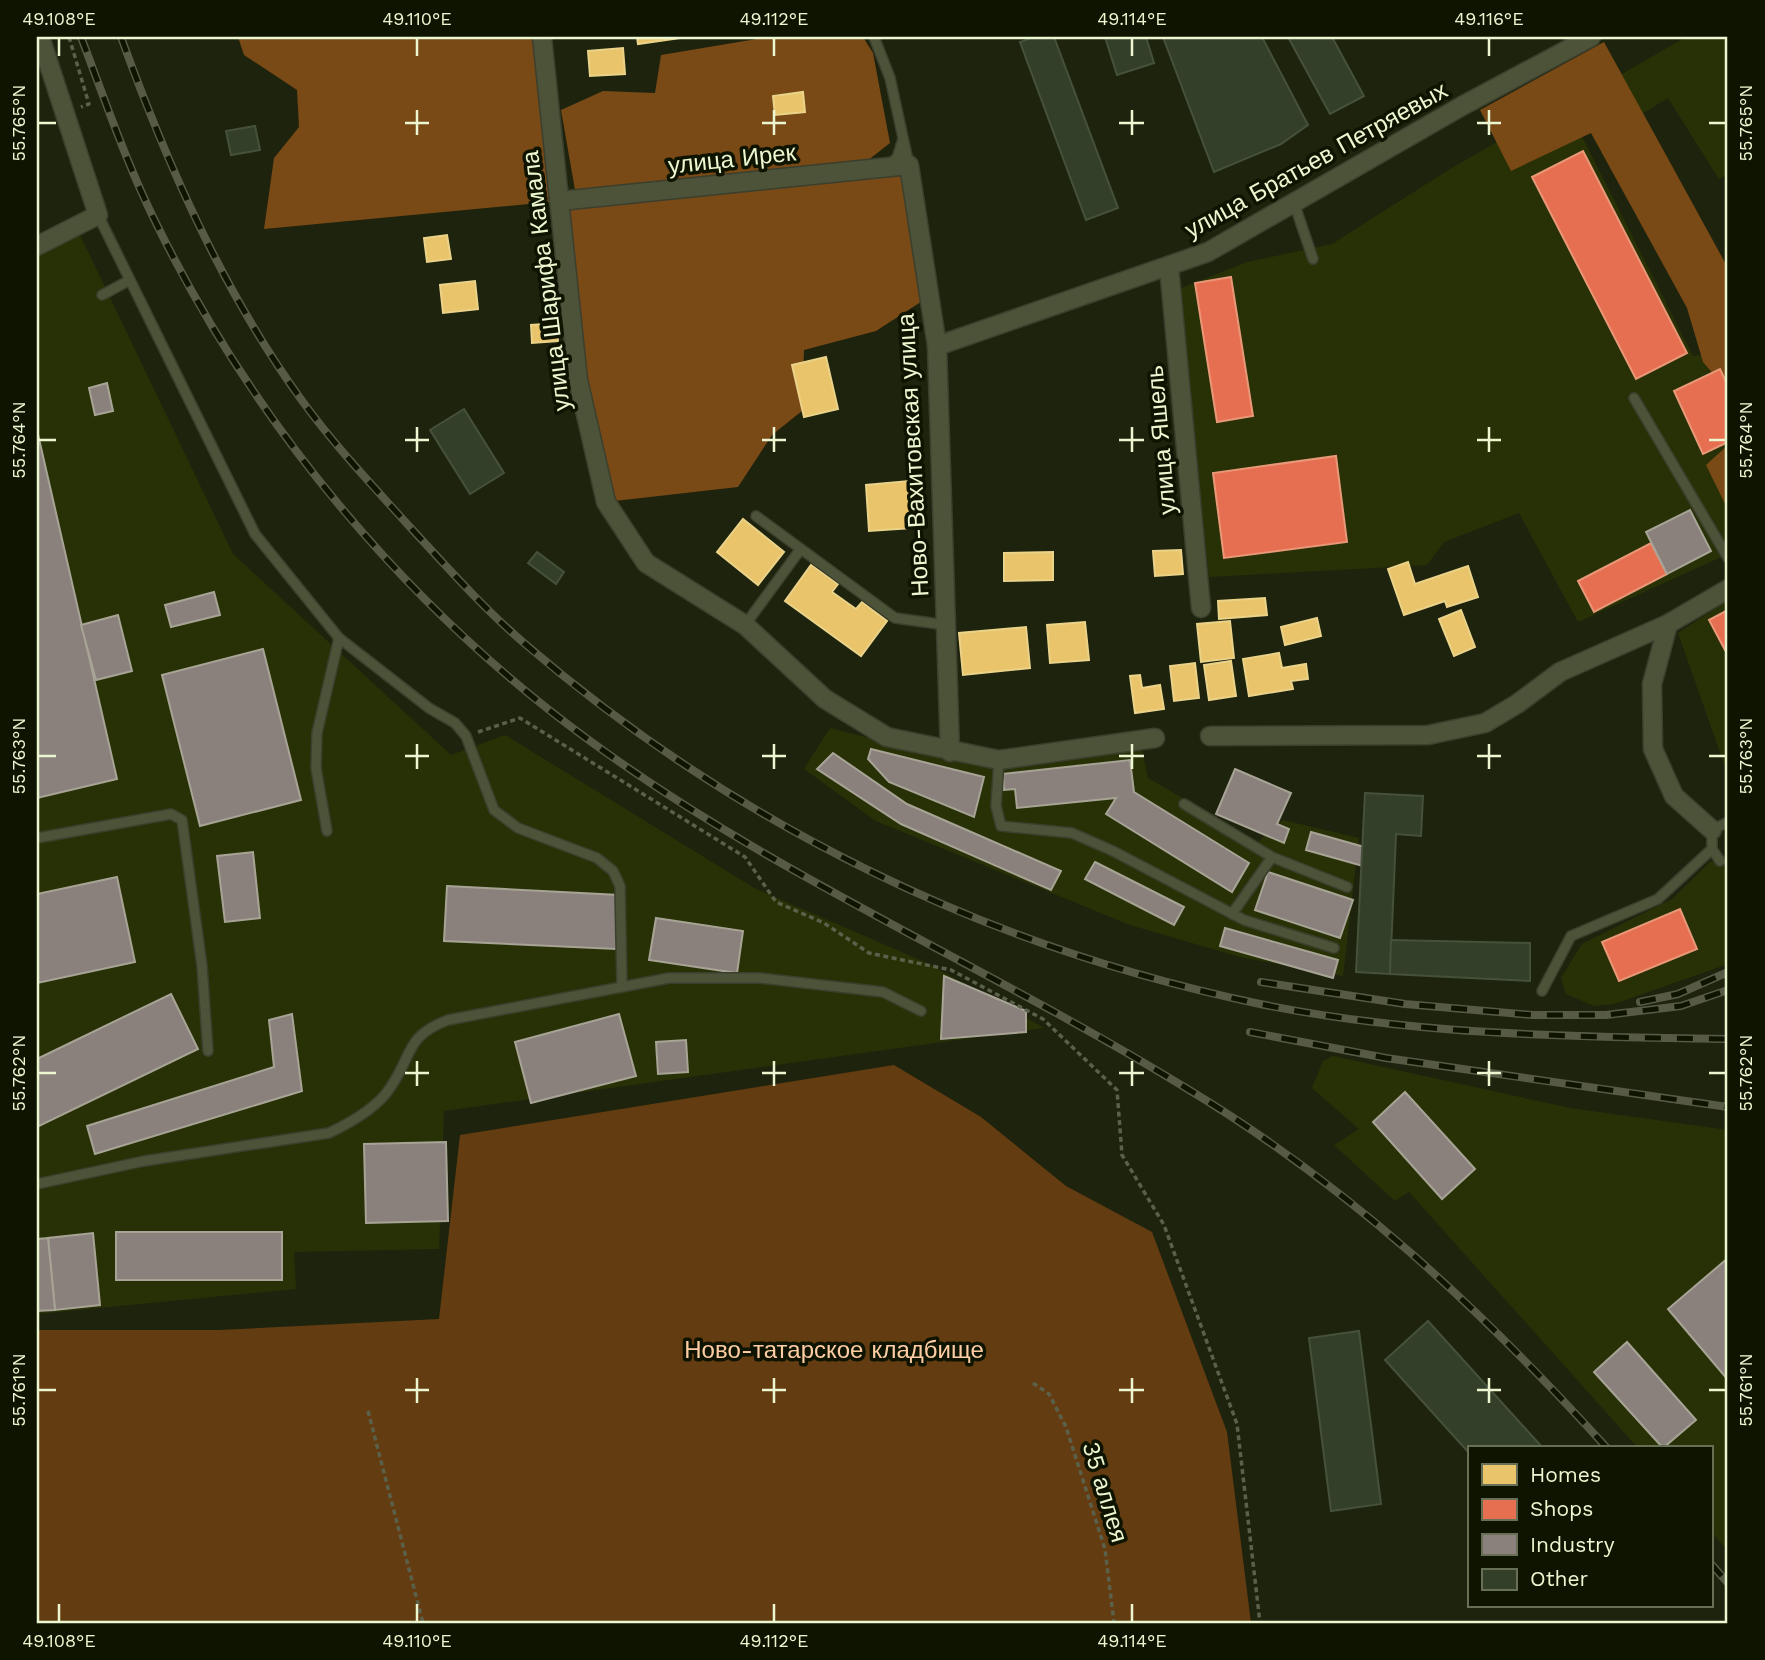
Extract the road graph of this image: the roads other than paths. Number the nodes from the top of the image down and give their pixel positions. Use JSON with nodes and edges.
{"nodes":[{"id":1,"x":40,"y":37,"type":"edge"},
{"id":2,"x":542,"y":37,"type":"edge"},
{"id":3,"x":874,"y":37,"type":"edge"},
{"id":4,"x":1591,"y":37,"type":"edge"},
{"id":5,"x":904,"y":138,"type":"junction"},
{"id":6,"x":909,"y":165,"type":"junction"},
{"id":7,"x":884,"y":168,"type":"junction"},
{"id":8,"x":561,"y":201,"type":"junction"},
{"id":9,"x":1294,"y":202,"type":"junction"},
{"id":10,"x":98,"y":215,"type":"junction"},
{"id":11,"x":37,"y":246,"type":"edge"},
{"id":12,"x":1313,"y":259,"type":"dead end"},
{"id":13,"x":1169,"y":267,"type":"junction"},
{"id":14,"x":128,"y":281,"type":"junction"},
{"id":15,"x":102,"y":295,"type":"dead end"},
{"id":16,"x":937,"y":346,"type":"junction"},
{"id":17,"x":1634,"y":398,"type":"dead end"},
{"id":18,"x":756,"y":516,"type":"dead end"},
{"id":19,"x":800,"y":551,"type":"junction"},
{"id":20,"x":1728,"y":558,"type":"edge"},
{"id":21,"x":1728,"y":589,"type":"edge"},
{"id":22,"x":1201,"y":608,"type":"dead end"},
{"id":23,"x":1668,"y":624,"type":"junction"},
{"id":24,"x":745,"y":625,"type":"junction"},
{"id":25,"x":946,"y":625,"type":"junction"},
{"id":26,"x":339,"y":638,"type":"junction"},
{"id":27,"x":1210,"y":736,"type":"dead end"},
{"id":28,"x":1155,"y":738,"type":"dead end"},
{"id":29,"x":950,"y":752,"type":"junction"},
{"id":30,"x":999,"y":760,"type":"junction"},
{"id":31,"x":1184,"y":804,"type":"dead end"},
{"id":32,"x":1720,"y":826,"type":"edge"},
{"id":33,"x":327,"y":831,"type":"dead end"},
{"id":34,"x":37,"y":838,"type":"edge"},
{"id":35,"x":1712,"y":849,"type":"junction"},
{"id":36,"x":1272,"y":857,"type":"junction"},
{"id":37,"x":1720,"y":861,"type":"dead end"},
{"id":38,"x":1347,"y":887,"type":"dead end"},
{"id":39,"x":1232,"y":914,"type":"junction"},
{"id":40,"x":1334,"y":948,"type":"dead end"},
{"id":41,"x":622,"y":988,"type":"junction"},
{"id":42,"x":1542,"y":991,"type":"dead end"},
{"id":43,"x":921,"y":1011,"type":"dead end"},
{"id":44,"x":208,"y":1051,"type":"dead end"},
{"id":45,"x":37,"y":1184,"type":"edge"}],
"edges":[{"from":1,"to":10,"type":"street"},
{"from":2,"to":8,"type":"street","name":"улица Шарифа Камала"},
{"from":3,"to":5,"type":"lane","name":"Ново-Вахитовская улица"},
{"from":4,"to":9,"type":"street","name":"улица Братьев Петряевых"},
{"from":5,"to":6,"type":"lane","name":"Ново-Вахитовская улица"},
{"from":5,"to":7,"type":"lane"},
{"from":6,"to":7,"type":"street","name":"улица Ирек"},
{"from":6,"to":16,"type":"street","name":"Ново-Вахитовская улица"},
{"from":7,"to":8,"type":"street","name":"улица Ирек"},
{"from":8,"to":24,"type":"street","name":"улица Шарифа Камала"},
{"from":9,"to":12,"type":"lane"},
{"from":9,"to":13,"type":"street","name":"улица Братьев Петряевых"},
{"from":10,"to":11,"type":"street"},
{"from":10,"to":14,"type":"lane"},
{"from":13,"to":16,"type":"street","name":"улица Братьев Петряевых"},
{"from":13,"to":22,"type":"street","name":"улица Яшель"},
{"from":14,"to":15,"type":"lane"},
{"from":14,"to":26,"type":"lane"},
{"from":16,"to":25,"type":"street","name":"Ново-Вахитовская улица"},
{"from":17,"to":20,"type":"lane"},
{"from":18,"to":19,"type":"lane"},
{"from":19,"to":24,"type":"lane"},
{"from":19,"to":25,"type":"lane"},
{"from":21,"to":23,"type":"street"},
{"from":23,"to":27,"type":"street"},
{"from":23,"to":32,"type":"street"},
{"from":24,"to":29,"type":"street","name":"улица Шарифа Камала"},
{"from":25,"to":29,"type":"street","name":"Ново-Вахитовская улица"},
{"from":26,"to":33,"type":"lane"},
{"from":26,"to":41,"type":"lane"},
{"from":28,"to":30,"type":"street","name":"улица Шарифа Камала"},
{"from":29,"to":30,"type":"street","name":"улица Шарифа Камала"},
{"from":30,"to":39,"type":"lane"},
{"from":31,"to":36,"type":"lane"},
{"from":32,"to":35,"type":"lane"},
{"from":34,"to":44,"type":"lane"},
{"from":35,"to":37,"type":"lane"},
{"from":35,"to":42,"type":"lane"},
{"from":36,"to":38,"type":"lane"},
{"from":36,"to":39,"type":"lane"},
{"from":39,"to":40,"type":"lane"},
{"from":41,"to":43,"type":"lane"},
{"from":41,"to":45,"type":"lane"}]}
